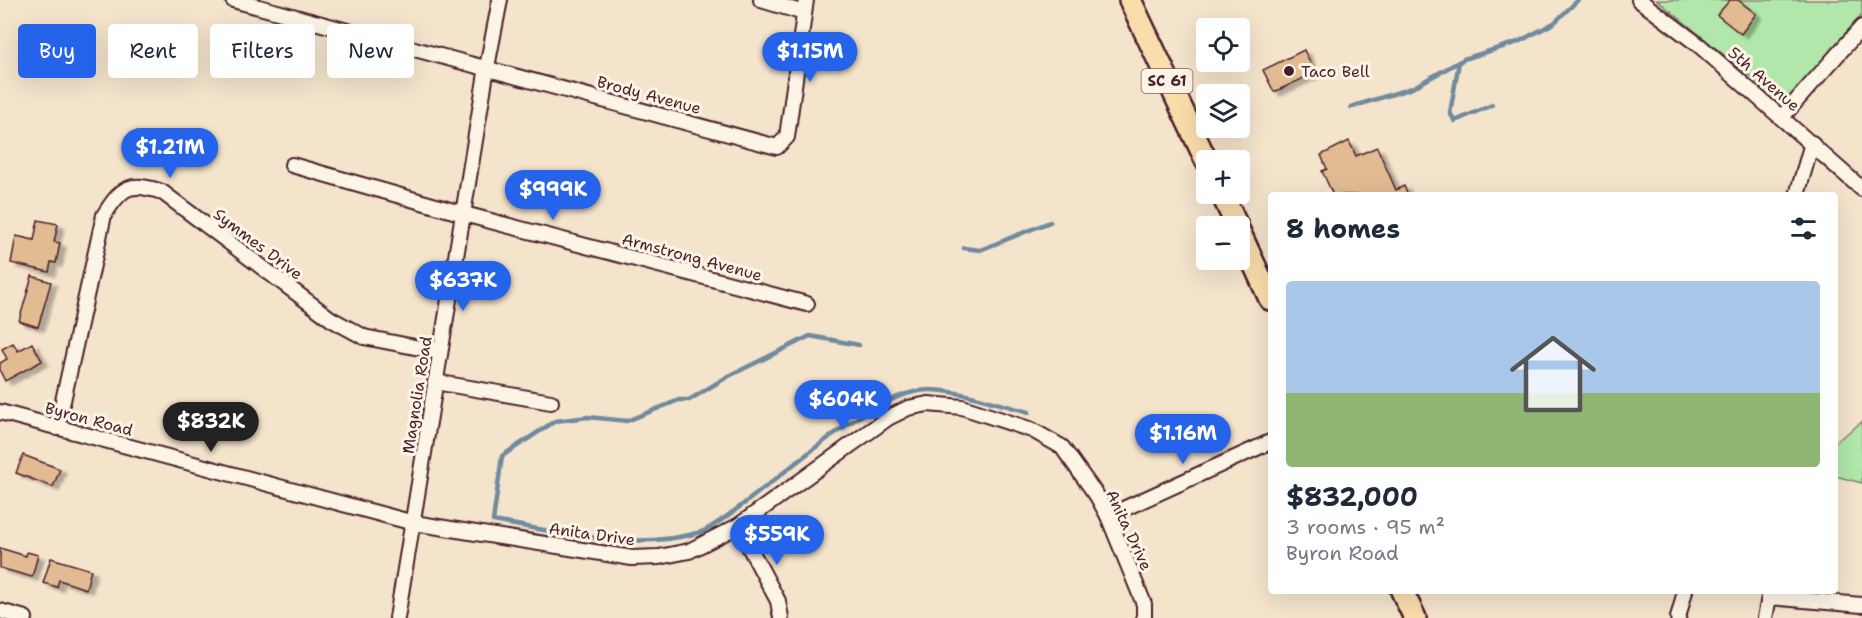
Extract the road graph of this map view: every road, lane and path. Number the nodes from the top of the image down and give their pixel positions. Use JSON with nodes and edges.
{"nodes":[{"id":1,"x":233,"y":0,"type":"edge"},
{"id":2,"x":500,"y":0,"type":"edge"},
{"id":3,"x":761,"y":0,"type":"edge"},
{"id":4,"x":1130,"y":0,"type":"edge"},
{"id":5,"x":1639,"y":0,"type":"edge"},
{"id":6,"x":805,"y":6,"type":"edge"},
{"id":7,"x":1862,"y":27,"type":"edge"},
{"id":8,"x":487,"y":68,"type":"junction"},
{"id":9,"x":1782,"y":117,"type":"junction"},
{"id":10,"x":1812,"y":143,"type":"junction"},
{"id":11,"x":1201,"y":150,"type":"edge"},
{"id":12,"x":292,"y":165,"type":"dead end"},
{"id":13,"x":1862,"y":189,"type":"edge"},
{"id":14,"x":1798,"y":192,"type":"edge"},
{"id":15,"x":464,"y":214,"type":"junction"},
{"id":16,"x":1250,"y":255,"type":"edge"},
{"id":17,"x":1268,"y":295,"type":"edge"},
{"id":18,"x":807,"y":304,"type":"dead end"},
{"id":19,"x":440,"y":352,"type":"junction"},
{"id":20,"x":435,"y":382,"type":"junction"},
{"id":21,"x":551,"y":402,"type":"dead end"},
{"id":22,"x":0,"y":412,"type":"edge"},
{"id":23,"x":57,"y":428,"type":"junction"},
{"id":24,"x":1268,"y":443,"type":"edge"},
{"id":25,"x":1108,"y":516,"type":"junction"},
{"id":26,"x":414,"y":523,"type":"junction"},
{"id":27,"x":738,"y":526,"type":"junction"},
{"id":28,"x":1403,"y":594,"type":"edge"},
{"id":29,"x":1684,"y":594,"type":"edge"},
{"id":30,"x":1862,"y":605,"type":"edge"},
{"id":31,"x":0,"y":611,"type":"edge"},
{"id":32,"x":25,"y":618,"type":"edge"},
{"id":33,"x":397,"y":618,"type":"edge"},
{"id":34,"x":781,"y":618,"type":"edge"},
{"id":35,"x":1144,"y":618,"type":"edge"},
{"id":36,"x":1415,"y":618,"type":"edge"},
{"id":37,"x":1678,"y":618,"type":"edge"},
{"id":38,"x":1765,"y":618,"type":"edge"}],
"edges":[{"from":1,"to":8,"type":"street","name":"Brody Avenue"},
{"from":2,"to":8,"type":"street","name":"Magnolia Road"},
{"from":3,"to":6,"type":"street"},
{"from":4,"to":11,"type":"main road","number":"SC 61"},
{"from":5,"to":9,"type":"street","name":"5th Avenue"},
{"from":6,"to":8,"type":"street","name":"Brody Avenue"},
{"from":7,"to":9,"type":"street"},
{"from":8,"to":15,"type":"street","name":"Magnolia Road"},
{"from":9,"to":10,"type":"street","name":"5th Avenue"},
{"from":10,"to":13,"type":"street","name":"5th Avenue"},
{"from":10,"to":14,"type":"street"},
{"from":12,"to":15,"type":"street","name":"Armstrong Avenue"},
{"from":15,"to":18,"type":"street","name":"Armstrong Avenue"},
{"from":15,"to":19,"type":"street","name":"Magnolia Road"},
{"from":16,"to":17,"type":"main road"},
{"from":19,"to":20,"type":"street","name":"Magnolia Road"},
{"from":19,"to":23,"type":"street","name":"Symmes Drive"},
{"from":20,"to":21,"type":"street"},
{"from":20,"to":26,"type":"street","name":"Magnolia Road"},
{"from":22,"to":23,"type":"street","name":"Byron Road"},
{"from":23,"to":26,"type":"street","name":"Byron Road"},
{"from":24,"to":25,"type":"street"},
{"from":25,"to":27,"type":"street","name":"Anita Drive"},
{"from":25,"to":35,"type":"street","name":"Anita Drive"},
{"from":26,"to":27,"type":"street","name":"Anita Drive"},
{"from":26,"to":33,"type":"street","name":"Magnolia Road"},
{"from":27,"to":34,"type":"street"},
{"from":28,"to":36,"type":"main road"},
{"from":29,"to":37,"type":"street"},
{"from":30,"to":38,"type":"street"},
{"from":31,"to":32,"type":"street"}]}
